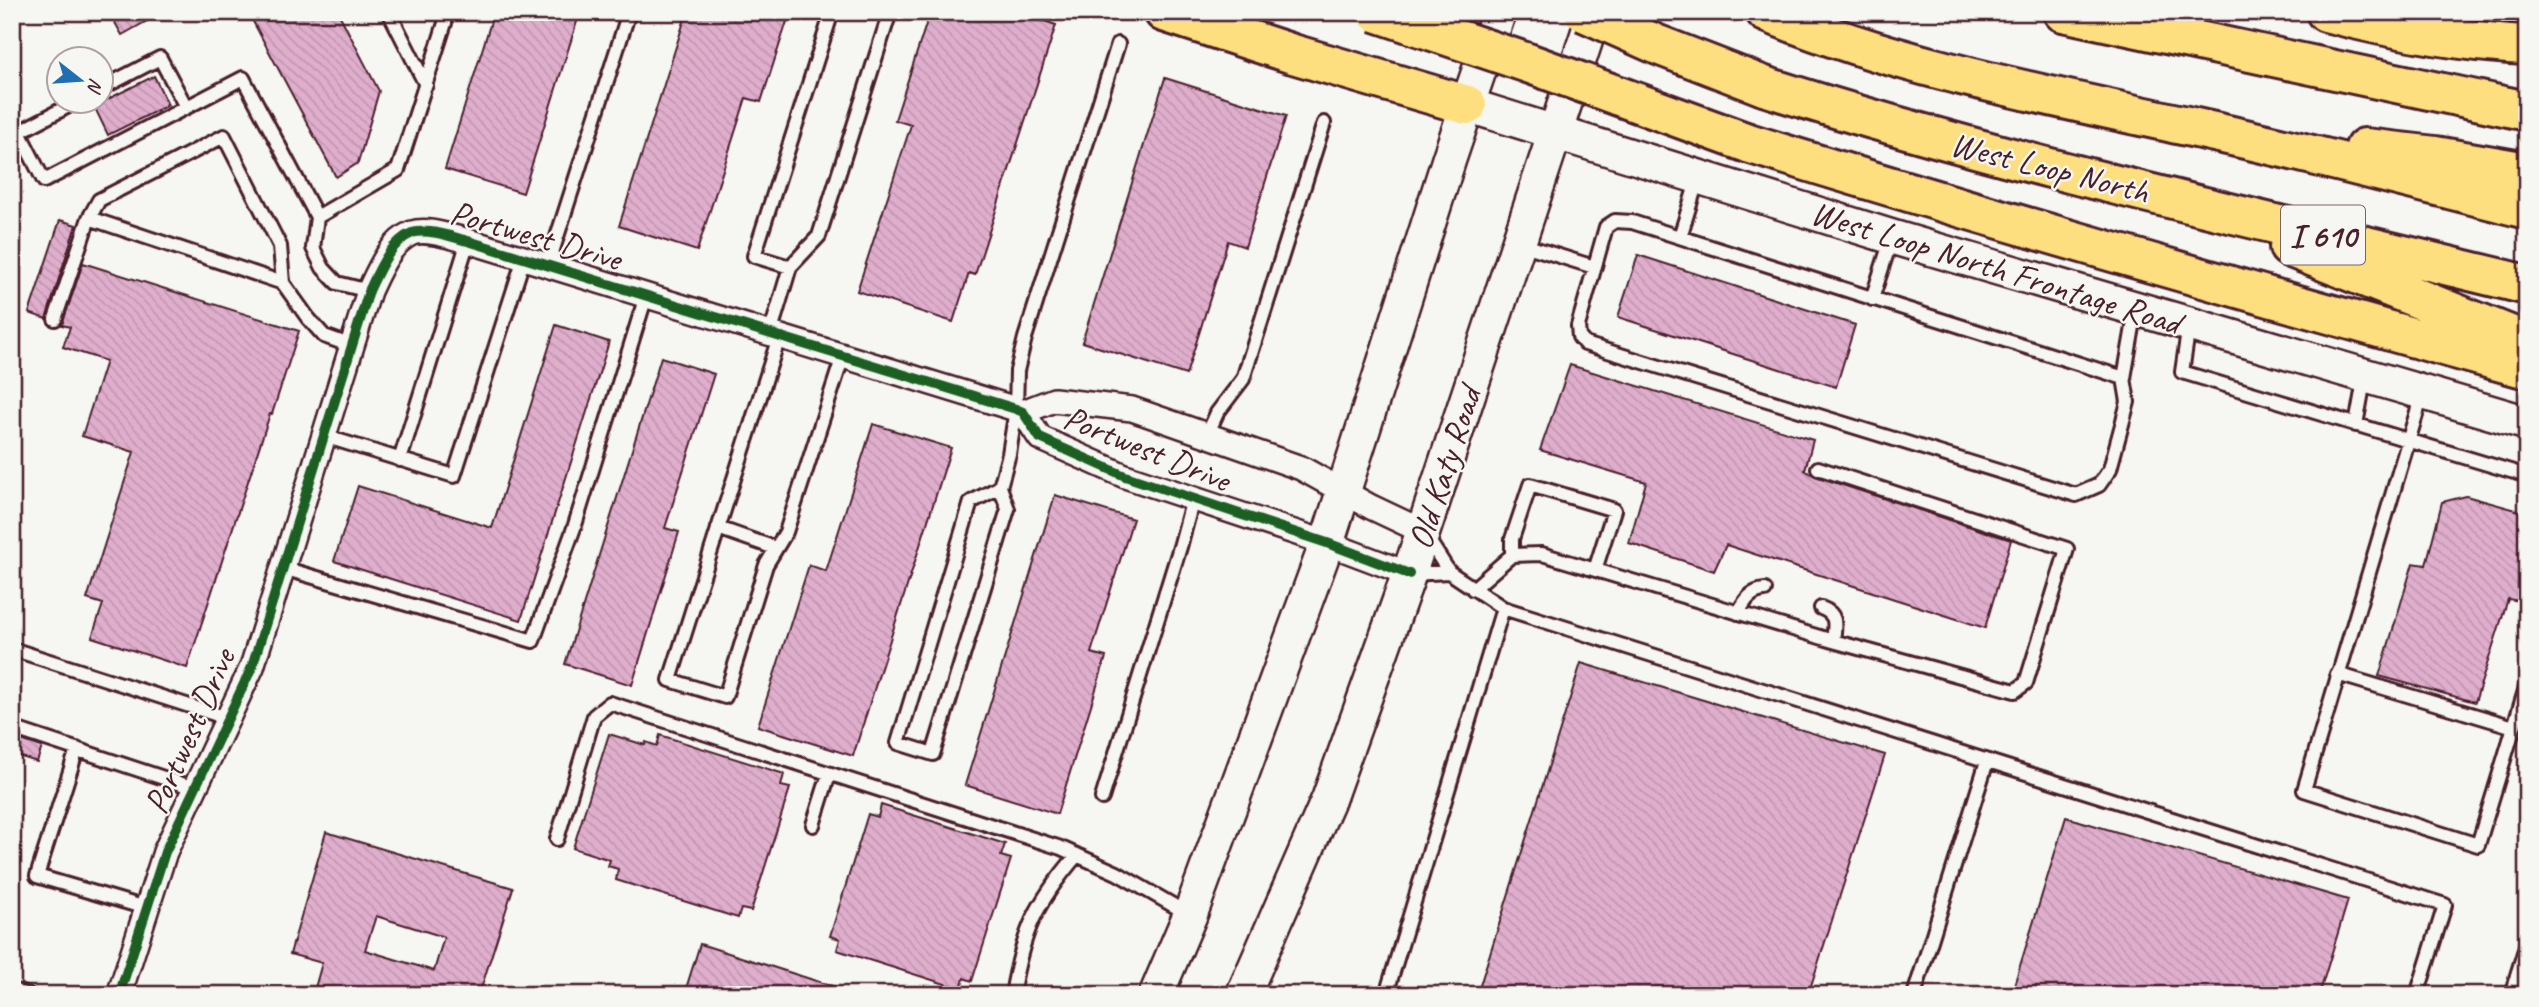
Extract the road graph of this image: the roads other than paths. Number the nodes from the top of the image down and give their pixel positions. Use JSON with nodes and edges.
{"nodes":[{"id":1,"x":389,"y":12,"type":"edge"},
{"id":2,"x":445,"y":12,"type":"edge"},
{"id":3,"x":629,"y":12,"type":"edge"},
{"id":4,"x":832,"y":12,"type":"edge"},
{"id":5,"x":890,"y":12,"type":"edge"},
{"id":6,"x":1164,"y":12,"type":"edge"},
{"id":7,"x":1376,"y":12,"type":"edge"},
{"id":8,"x":1499,"y":12,"type":"edge"},
{"id":9,"x":1584,"y":12,"type":"edge"},
{"id":10,"x":1595,"y":12,"type":"edge"},
{"id":11,"x":2063,"y":12,"type":"edge"},
{"id":12,"x":2326,"y":12,"type":"edge"},
{"id":13,"x":1775,"y":16,"type":"edge"},
{"id":14,"x":1118,"y":44,"type":"dead end"},
{"id":15,"x":2527,"y":45,"type":"edge"},
{"id":16,"x":116,"y":81,"type":"edge"},
{"id":17,"x":426,"y":85,"type":"junction"},
{"id":18,"x":1467,"y":105,"type":"junction"},
{"id":19,"x":186,"y":107,"type":"junction"},
{"id":20,"x":2527,"y":111,"type":"edge"},
{"id":21,"x":49,"y":116,"type":"edge"},
{"id":22,"x":1324,"y":122,"type":"dead end"},
{"id":23,"x":1555,"y":132,"type":"junction"},
{"id":24,"x":2220,"y":133,"type":"junction"},
{"id":25,"x":2527,"y":172,"type":"edge"},
{"id":26,"x":1698,"y":178,"type":"junction"},
{"id":27,"x":2120,"y":184,"type":"junction"},
{"id":28,"x":2527,"y":208,"type":"edge"},
{"id":29,"x":317,"y":217,"type":"junction"},
{"id":30,"x":89,"y":218,"type":"junction"},
{"id":31,"x":1680,"y":237,"type":"junction"},
{"id":32,"x":1892,"y":237,"type":"junction"},
{"id":33,"x":468,"y":241,"type":"junction"},
{"id":34,"x":1518,"y":243,"type":"junction"},
{"id":35,"x":524,"y":258,"type":"junction"},
{"id":36,"x":548,"y":265,"type":"junction"},
{"id":37,"x":790,"y":267,"type":"junction"},
{"id":38,"x":1594,"y":267,"type":"junction"},
{"id":39,"x":283,"y":283,"type":"junction"},
{"id":40,"x":2527,"y":285,"type":"edge"},
{"id":41,"x":369,"y":291,"type":"junction"},
{"id":42,"x":646,"y":296,"type":"junction"},
{"id":43,"x":1872,"y":299,"type":"junction"},
{"id":44,"x":2137,"y":310,"type":"junction"},
{"id":45,"x":55,"y":319,"type":"dead end"},
{"id":46,"x":2189,"y":325,"type":"junction"},
{"id":47,"x":774,"y":335,"type":"junction"},
{"id":48,"x":2527,"y":342,"type":"edge"},
{"id":49,"x":352,"y":346,"type":"junction"},
{"id":50,"x":843,"y":356,"type":"junction"},
{"id":51,"x":2527,"y":369,"type":"edge"},
{"id":52,"x":2365,"y":375,"type":"junction"},
{"id":53,"x":2124,"y":378,"type":"junction"},
{"id":54,"x":2423,"y":391,"type":"junction"},
{"id":55,"x":1019,"y":411,"type":"junction"},
{"id":56,"x":2527,"y":423,"type":"edge"},
{"id":57,"x":2356,"y":425,"type":"junction"},
{"id":58,"x":1207,"y":435,"type":"junction"},
{"id":59,"x":324,"y":436,"type":"junction"},
{"id":60,"x":2410,"y":441,"type":"junction"},
{"id":61,"x":400,"y":460,"type":"junction"},
{"id":62,"x":1818,"y":468,"type":"dead end"},
{"id":63,"x":2527,"y":476,"type":"edge"},
{"id":64,"x":1000,"y":487,"type":"junction"},
{"id":65,"x":1344,"y":492,"type":"junction"},
{"id":66,"x":1193,"y":499,"type":"junction"},
{"id":67,"x":718,"y":528,"type":"junction"},
{"id":68,"x":1424,"y":532,"type":"junction"},
{"id":69,"x":1327,"y":542,"type":"junction"},
{"id":70,"x":775,"y":548,"type":"junction"},
{"id":71,"x":1512,"y":555,"type":"junction"},
{"id":72,"x":283,"y":568,"type":"junction"},
{"id":73,"x":1595,"y":570,"type":"junction"},
{"id":74,"x":1448,"y":572,"type":"junction"},
{"id":75,"x":1409,"y":574,"type":"junction"},
{"id":76,"x":1473,"y":589,"type":"junction"},
{"id":77,"x":1765,"y":590,"type":"dead end"},
{"id":78,"x":1503,"y":608,"type":"junction"},
{"id":79,"x":1821,"y":608,"type":"dead end"},
{"id":80,"x":1738,"y":613,"type":"junction"},
{"id":81,"x":1833,"y":641,"type":"junction"},
{"id":82,"x":12,"y":649,"type":"edge"},
{"id":83,"x":2337,"y":674,"type":"junction"},
{"id":84,"x":2527,"y":684,"type":"edge"},
{"id":85,"x":227,"y":718,"type":"junction"},
{"id":86,"x":2514,"y":727,"type":"junction"},
{"id":87,"x":12,"y":728,"type":"edge"},
{"id":88,"x":77,"y":749,"type":"junction"},
{"id":89,"x":1987,"y":761,"type":"junction"},
{"id":90,"x":829,"y":774,"type":"junction"},
{"id":91,"x":194,"y":788,"type":"junction"},
{"id":92,"x":1102,"y":798,"type":"dead end"},
{"id":93,"x":813,"y":825,"type":"dead end"},
{"id":94,"x":557,"y":839,"type":"dead end"},
{"id":95,"x":1077,"y":855,"type":"junction"},
{"id":96,"x":146,"y":908,"type":"junction"},
{"id":97,"x":1190,"y":915,"type":"junction"},
{"id":98,"x":2527,"y":943,"type":"edge"},
{"id":99,"x":2525,"y":958,"type":"edge"},
{"id":100,"x":12,"y":990,"type":"edge"},
{"id":101,"x":28,"y":995,"type":"edge"},
{"id":102,"x":119,"y":995,"type":"edge"},
{"id":103,"x":1012,"y":995,"type":"edge"},
{"id":104,"x":1156,"y":995,"type":"edge"},
{"id":105,"x":1243,"y":995,"type":"edge"},
{"id":106,"x":1386,"y":995,"type":"edge"},
{"id":107,"x":1914,"y":995,"type":"edge"},
{"id":108,"x":2417,"y":995,"type":"edge"},
{"id":109,"x":2511,"y":995,"type":"edge"}],
"edges":[{"from":1,"to":17,"type":"lane"},
{"from":2,"to":17,"type":"lane"},
{"from":3,"to":36,"type":"lane"},
{"from":4,"to":37,"type":"lane"},
{"from":5,"to":37,"type":"lane"},
{"from":6,"to":18,"type":"highway"},
{"from":7,"to":51,"type":"highway","bridge":true},
{"from":8,"to":18,"type":"main road"},
{"from":9,"to":27,"type":"highway","name":"West Loop North","number":"I 610","bridge":true},
{"from":10,"to":23,"type":"main road","name":"Old Katy Road"},
{"from":11,"to":20,"type":"highway"},
{"from":12,"to":15,"type":"highway"},
{"from":13,"to":24,"type":"highway","name":"West Loop North","number":"I 610"},
{"from":14,"to":55,"type":"lane"},
{"from":16,"to":19,"type":"lane"},
{"from":17,"to":29,"type":"lane"},
{"from":18,"to":23,"type":"main road","name":"West Loop North Frontage Road"},
{"from":18,"to":65,"type":"main road"},
{"from":19,"to":21,"type":"lane"},
{"from":19,"to":29,"type":"lane"},
{"from":22,"to":58,"type":"lane"},
{"from":23,"to":26,"type":"main road","name":"West Loop North Frontage Road"},
{"from":23,"to":34,"type":"main road","name":"Old Katy Road"},
{"from":24,"to":25,"type":"highway"},
{"from":24,"to":28,"type":"highway","name":"West Loop North","number":"I 610"},
{"from":26,"to":31,"type":"lane"},
{"from":26,"to":32,"type":"main road","name":"West Loop North Frontage Road"},
{"from":27,"to":40,"type":"highway","name":"West Loop North","number":"I 610"},
{"from":27,"to":48,"type":"highway"},
{"from":29,"to":41,"type":"lane"},
{"from":30,"to":39,"type":"lane"},
{"from":30,"to":39,"type":"lane"},
{"from":30,"to":45,"type":"lane"},
{"from":31,"to":38,"type":"lane"},
{"from":31,"to":43,"type":"lane"},
{"from":32,"to":43,"type":"lane"},
{"from":32,"to":44,"type":"main road","name":"West Loop North Frontage Road"},
{"from":33,"to":35,"type":"street","name":"Portwest Drive"},
{"from":33,"to":41,"type":"street","name":"Portwest Drive"},
{"from":33,"to":61,"type":"lane"},
{"from":34,"to":38,"type":"lane"},
{"from":34,"to":68,"type":"main road","name":"Old Katy Road"},
{"from":35,"to":36,"type":"street","name":"Portwest Drive"},
{"from":35,"to":61,"type":"lane"},
{"from":36,"to":42,"type":"street","name":"Portwest Drive"},
{"from":37,"to":47,"type":"lane"},
{"from":38,"to":53,"type":"lane"},
{"from":39,"to":49,"type":"lane"},
{"from":41,"to":49,"type":"street","name":"Portwest Drive"},
{"from":42,"to":47,"type":"street","name":"Portwest Drive"},
{"from":42,"to":72,"type":"lane"},
{"from":43,"to":53,"type":"lane"},
{"from":44,"to":46,"type":"main road","name":"West Loop North Frontage Road"},
{"from":44,"to":53,"type":"lane"},
{"from":46,"to":52,"type":"main road","name":"West Loop North Frontage Road"},
{"from":46,"to":57,"type":"lane"},
{"from":47,"to":50,"type":"street","name":"Portwest Drive"},
{"from":47,"to":67,"type":"lane"},
{"from":49,"to":59,"type":"street","name":"Portwest Drive"},
{"from":50,"to":55,"type":"street","name":"Portwest Drive"},
{"from":50,"to":70,"type":"lane"},
{"from":52,"to":54,"type":"main road","name":"West Loop North Frontage Road"},
{"from":52,"to":57,"type":"lane"},
{"from":54,"to":56,"type":"main road","name":"West Loop North Frontage Road"},
{"from":54,"to":60,"type":"lane"},
{"from":55,"to":58,"type":"street","name":"Portwest Drive"},
{"from":55,"to":64,"type":"lane"},
{"from":55,"to":66,"type":"street","name":"Portwest Drive"},
{"from":57,"to":60,"type":"lane"},
{"from":58,"to":65,"type":"street","name":"Portwest Drive"},
{"from":59,"to":61,"type":"lane"},
{"from":59,"to":72,"type":"street","name":"Portwest Drive"},
{"from":60,"to":63,"type":"lane"},
{"from":60,"to":83,"type":"lane"},
{"from":62,"to":81,"type":"lane"},
{"from":64,"to":64,"type":"lane"},
{"from":65,"to":68,"type":"street","name":"Portwest Drive"},
{"from":65,"to":69,"type":"main road"},
{"from":66,"to":69,"type":"street","name":"Portwest Drive"},
{"from":66,"to":92,"type":"lane"},
{"from":67,"to":70,"type":"lane"},
{"from":67,"to":70,"type":"lane"},
{"from":68,"to":74,"type":"lane"},
{"from":68,"to":75,"type":"main road","name":"Old Katy Road"},
{"from":69,"to":75,"type":"street","name":"Portwest Drive"},
{"from":69,"to":97,"type":"main road"},
{"from":71,"to":73,"type":"lane"},
{"from":71,"to":73,"type":"lane"},
{"from":71,"to":76,"type":"lane"},
{"from":72,"to":85,"type":"street","name":"Portwest Drive"},
{"from":73,"to":80,"type":"lane"},
{"from":74,"to":75,"type":"lane"},
{"from":74,"to":76,"type":"lane"},
{"from":75,"to":105,"type":"main road","name":"Old Katy Road"},
{"from":76,"to":78,"type":"lane"},
{"from":77,"to":80,"type":"lane"},
{"from":78,"to":89,"type":"lane"},
{"from":78,"to":106,"type":"lane"},
{"from":79,"to":81,"type":"lane"},
{"from":80,"to":81,"type":"lane"},
{"from":82,"to":85,"type":"lane"},
{"from":83,"to":86,"type":"lane"},
{"from":83,"to":86,"type":"lane"},
{"from":84,"to":86,"type":"lane"},
{"from":85,"to":91,"type":"street","name":"Portwest Drive"},
{"from":87,"to":88,"type":"lane"},
{"from":88,"to":91,"type":"lane"},
{"from":88,"to":96,"type":"lane"},
{"from":89,"to":107,"type":"lane"},
{"from":89,"to":108,"type":"lane"},
{"from":90,"to":93,"type":"lane"},
{"from":90,"to":94,"type":"lane"},
{"from":90,"to":95,"type":"lane"},
{"from":91,"to":96,"type":"street","name":"Portwest Drive"},
{"from":95,"to":97,"type":"lane"},
{"from":95,"to":103,"type":"lane"},
{"from":96,"to":102,"type":"street","name":"Portwest Drive"},
{"from":97,"to":104,"type":"main road"},
{"from":98,"to":99,"type":"lane"},
{"from":99,"to":109,"type":"lane"},
{"from":100,"to":101,"type":"lane"}]}
